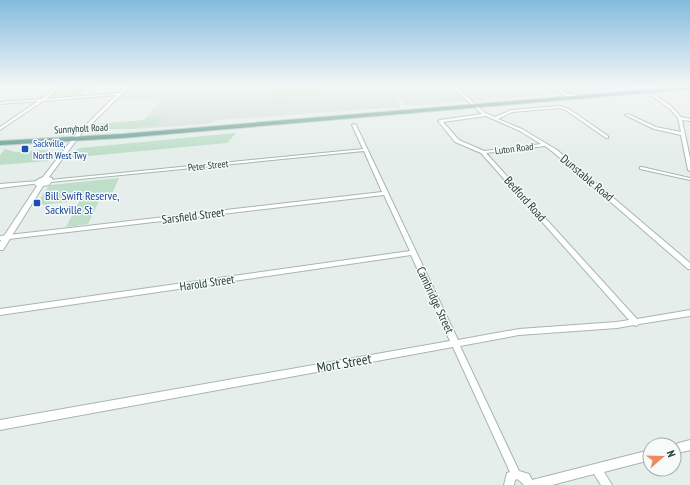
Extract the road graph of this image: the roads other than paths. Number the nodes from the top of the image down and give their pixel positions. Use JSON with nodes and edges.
{"nodes":[{"id":1,"x":29,"y":109,"type":"edge"},
{"id":2,"x":106,"y":109,"type":"edge"},
{"id":3,"x":427,"y":109,"type":"edge"},
{"id":4,"x":478,"y":109,"type":"edge"},
{"id":5,"x":540,"y":109,"type":"edge"},
{"id":6,"x":564,"y":109,"type":"edge"},
{"id":7,"x":672,"y":109,"type":"edge"},
{"id":8,"x":486,"y":115,"type":"junction"},
{"id":9,"x":627,"y":115,"type":"dead end"},
{"id":10,"x":680,"y":118,"type":"junction"},
{"id":11,"x":495,"y":119,"type":"junction"},
{"id":12,"x":690,"y":120,"type":"edge"},
{"id":13,"x":354,"y":125,"type":"dead end"},
{"id":14,"x":0,"y":129,"type":"edge"},
{"id":15,"x":683,"y":134,"type":"junction"},
{"id":16,"x":77,"y":136,"type":"junction"},
{"id":17,"x":607,"y":137,"type":"dead end"},
{"id":18,"x":0,"y":139,"type":"edge"},
{"id":19,"x":0,"y":143,"type":"edge"},
{"id":20,"x":546,"y":145,"type":"junction"},
{"id":21,"x":365,"y":150,"type":"junction"},
{"id":22,"x":688,"y":150,"type":"edge"},
{"id":23,"x":483,"y":152,"type":"junction"},
{"id":24,"x":642,"y":168,"type":"dead end"},
{"id":25,"x":690,"y":170,"type":"edge"},
{"id":26,"x":690,"y":179,"type":"edge"},
{"id":27,"x":47,"y":180,"type":"junction"},
{"id":28,"x":39,"y":183,"type":"junction"},
{"id":29,"x":0,"y":186,"type":"edge"},
{"id":30,"x":386,"y":193,"type":"junction"},
{"id":31,"x":4,"y":238,"type":"edge"},
{"id":32,"x":0,"y":248,"type":"edge"},
{"id":33,"x":413,"y":254,"type":"junction"},
{"id":34,"x":690,"y":267,"type":"edge"},
{"id":35,"x":0,"y":312,"type":"edge"},
{"id":36,"x":690,"y":313,"type":"edge"},
{"id":37,"x":636,"y":323,"type":"junction"},
{"id":38,"x":455,"y":343,"type":"junction"},
{"id":39,"x":0,"y":425,"type":"edge"},
{"id":40,"x":642,"y":457,"type":"edge"},
{"id":41,"x":597,"y":469,"type":"junction"},
{"id":42,"x":516,"y":474,"type":"junction"},
{"id":43,"x":509,"y":485,"type":"edge"},
{"id":44,"x":531,"y":485,"type":"edge"},
{"id":45,"x":607,"y":485,"type":"edge"}],
"edges":[{"from":1,"to":14,"type":"street"},
{"from":2,"to":16,"type":"street"},
{"from":3,"to":16,"type":"main road","name":"Sunnyholt Road"},
{"from":4,"to":8,"type":"street","name":"Dunstable Road"},
{"from":5,"to":11,"type":"street"},
{"from":6,"to":17,"type":"street"},
{"from":7,"to":10,"type":"street"},
{"from":8,"to":11,"type":"street","name":"Dunstable Road"},
{"from":8,"to":23,"type":"street","name":"Bedford Road"},
{"from":9,"to":15,"type":"street"},
{"from":10,"to":12,"type":"street"},
{"from":10,"to":15,"type":"street"},
{"from":11,"to":20,"type":"street","name":"Dunstable Road"},
{"from":13,"to":21,"type":"street","name":"Cambridge Street"},
{"from":15,"to":22,"type":"street"},
{"from":16,"to":18,"type":"main road","name":"Sunnyholt Road"},
{"from":16,"to":19,"type":"main road","name":"Sunnyholt Road"},
{"from":16,"to":27,"type":"street"},
{"from":20,"to":23,"type":"street","name":"Luton Road"},
{"from":20,"to":34,"type":"street","name":"Dunstable Road"},
{"from":21,"to":27,"type":"street","name":"Peter Street"},
{"from":21,"to":30,"type":"street","name":"Cambridge Street"},
{"from":22,"to":25,"type":"street"},
{"from":23,"to":37,"type":"street","name":"Bedford Road"},
{"from":24,"to":26,"type":"street"},
{"from":27,"to":28,"type":"street"},
{"from":28,"to":29,"type":"street"},
{"from":28,"to":31,"type":"street"},
{"from":30,"to":31,"type":"street","name":"Sarsfield Street"},
{"from":30,"to":33,"type":"street","name":"Cambridge Street"},
{"from":31,"to":32,"type":"street"},
{"from":33,"to":35,"type":"street","name":"Harold Street"},
{"from":33,"to":38,"type":"street","name":"Cambridge Street"},
{"from":36,"to":37,"type":"street","name":"Mort Street"},
{"from":37,"to":38,"type":"street","name":"Mort Street"},
{"from":38,"to":39,"type":"street","name":"Mort Street"},
{"from":38,"to":42,"type":"street","name":"Cambridge Street"},
{"from":40,"to":41,"type":"street"},
{"from":41,"to":44,"type":"street"},
{"from":41,"to":45,"type":"street"},
{"from":42,"to":43,"type":"street"},
{"from":42,"to":44,"type":"street"}]}
